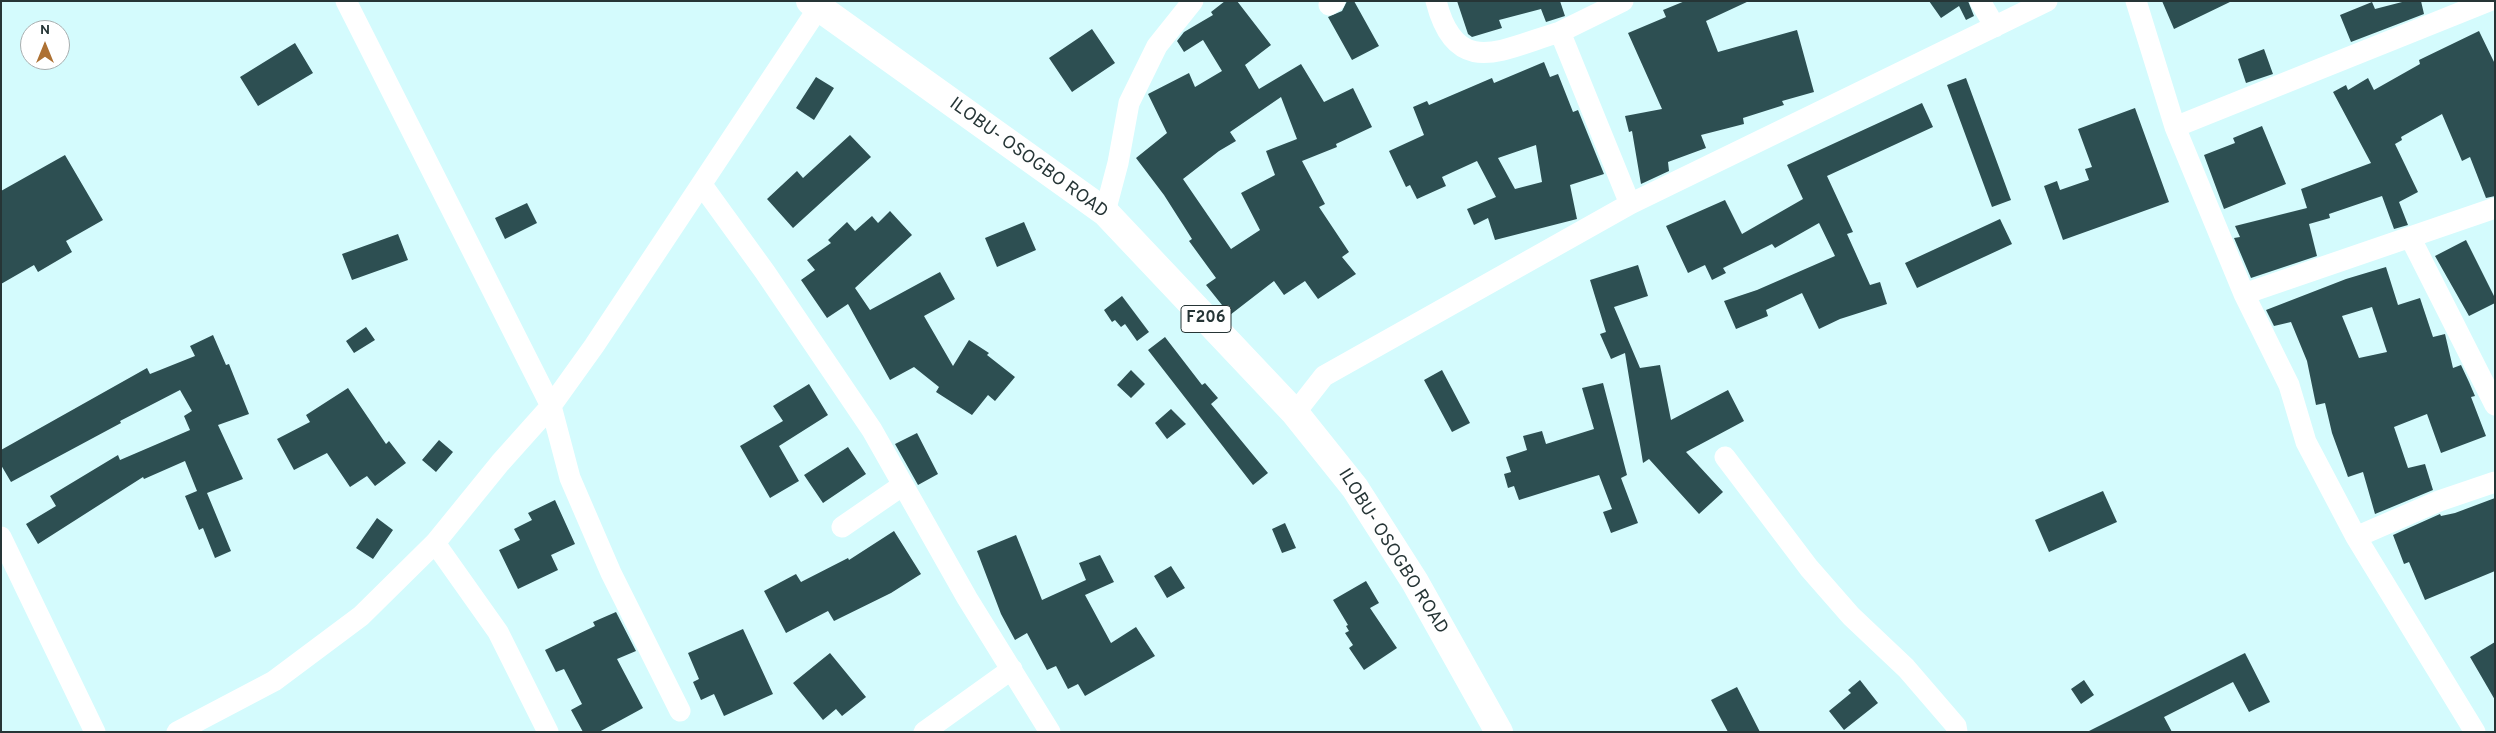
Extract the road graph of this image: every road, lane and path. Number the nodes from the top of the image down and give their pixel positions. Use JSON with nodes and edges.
{"nodes":[{"id":1,"x":346,"y":1,"type":"edge"},
{"id":2,"x":1193,"y":1,"type":"edge"},
{"id":3,"x":1436,"y":1,"type":"edge"},
{"id":4,"x":1622,"y":1,"type":"edge"},
{"id":5,"x":1980,"y":1,"type":"edge"},
{"id":6,"x":2047,"y":1,"type":"edge"},
{"id":7,"x":2136,"y":1,"type":"edge"},
{"id":8,"x":2489,"y":1,"type":"edge"},
{"id":9,"x":815,"y":4,"type":"edge"},
{"id":10,"x":1995,"y":27,"type":"junction"},
{"id":11,"x":1560,"y":32,"type":"junction"},
{"id":12,"x":2176,"y":127,"type":"junction"},
{"id":13,"x":702,"y":185,"type":"junction"},
{"id":14,"x":1630,"y":204,"type":"junction"},
{"id":15,"x":2495,"y":208,"type":"edge"},
{"id":16,"x":1105,"y":212,"type":"junction"},
{"id":17,"x":2410,"y":238,"type":"junction"},
{"id":18,"x":2244,"y":294,"type":"junction"},
{"id":19,"x":2495,"y":405,"type":"edge"},
{"id":20,"x":551,"y":406,"type":"junction"},
{"id":21,"x":1295,"y":413,"type":"junction"},
{"id":22,"x":1725,"y":457,"type":"dead end"},
{"id":23,"x":2495,"y":482,"type":"edge"},
{"id":24,"x":903,"y":485,"type":"junction"},
{"id":25,"x":842,"y":527,"type":"dead end"},
{"id":26,"x":1,"y":537,"type":"edge"},
{"id":27,"x":2356,"y":537,"type":"junction"},
{"id":28,"x":435,"y":543,"type":"junction"},
{"id":29,"x":1012,"y":669,"type":"junction"},
{"id":30,"x":680,"y":711,"type":"dead end"},
{"id":31,"x":95,"y":732,"type":"edge"},
{"id":32,"x":177,"y":732,"type":"edge"},
{"id":33,"x":548,"y":732,"type":"edge"},
{"id":34,"x":924,"y":732,"type":"edge"},
{"id":35,"x":1050,"y":732,"type":"edge"},
{"id":36,"x":1499,"y":732,"type":"edge"},
{"id":37,"x":1957,"y":732,"type":"edge"},
{"id":38,"x":2474,"y":732,"type":"edge"}],
"edges":[{"from":1,"to":20,"type":"street"},
{"from":2,"to":16,"type":"street"},
{"from":3,"to":11,"type":"street"},
{"from":4,"to":11,"type":"street"},
{"from":5,"to":10,"type":"street"},
{"from":6,"to":10,"type":"street"},
{"from":7,"to":12,"type":"street"},
{"from":8,"to":12,"type":"street"},
{"from":9,"to":13,"type":"street"},
{"from":9,"to":16,"type":"main road","name":"ILOBU- OSOGBO ROAD","number":"F206"},
{"from":10,"to":14,"type":"street"},
{"from":11,"to":14,"type":"street"},
{"from":12,"to":18,"type":"street"},
{"from":13,"to":20,"type":"street"},
{"from":13,"to":24,"type":"street"},
{"from":14,"to":21,"type":"street"},
{"from":15,"to":17,"type":"street"},
{"from":16,"to":21,"type":"main road","name":"ILOBU- OSOGBO ROAD","number":"F206"},
{"from":17,"to":18,"type":"street"},
{"from":17,"to":19,"type":"street"},
{"from":18,"to":27,"type":"street"},
{"from":20,"to":28,"type":"street"},
{"from":20,"to":30,"type":"street"},
{"from":21,"to":36,"type":"main road","name":"ILOBU- OSOGBO ROAD","number":"F206"},
{"from":22,"to":37,"type":"street"},
{"from":23,"to":27,"type":"street"},
{"from":24,"to":25,"type":"street"},
{"from":24,"to":29,"type":"street"},
{"from":26,"to":31,"type":"street"},
{"from":27,"to":38,"type":"street"},
{"from":28,"to":32,"type":"street"},
{"from":28,"to":33,"type":"street"},
{"from":29,"to":34,"type":"street"},
{"from":29,"to":35,"type":"street"}]}
